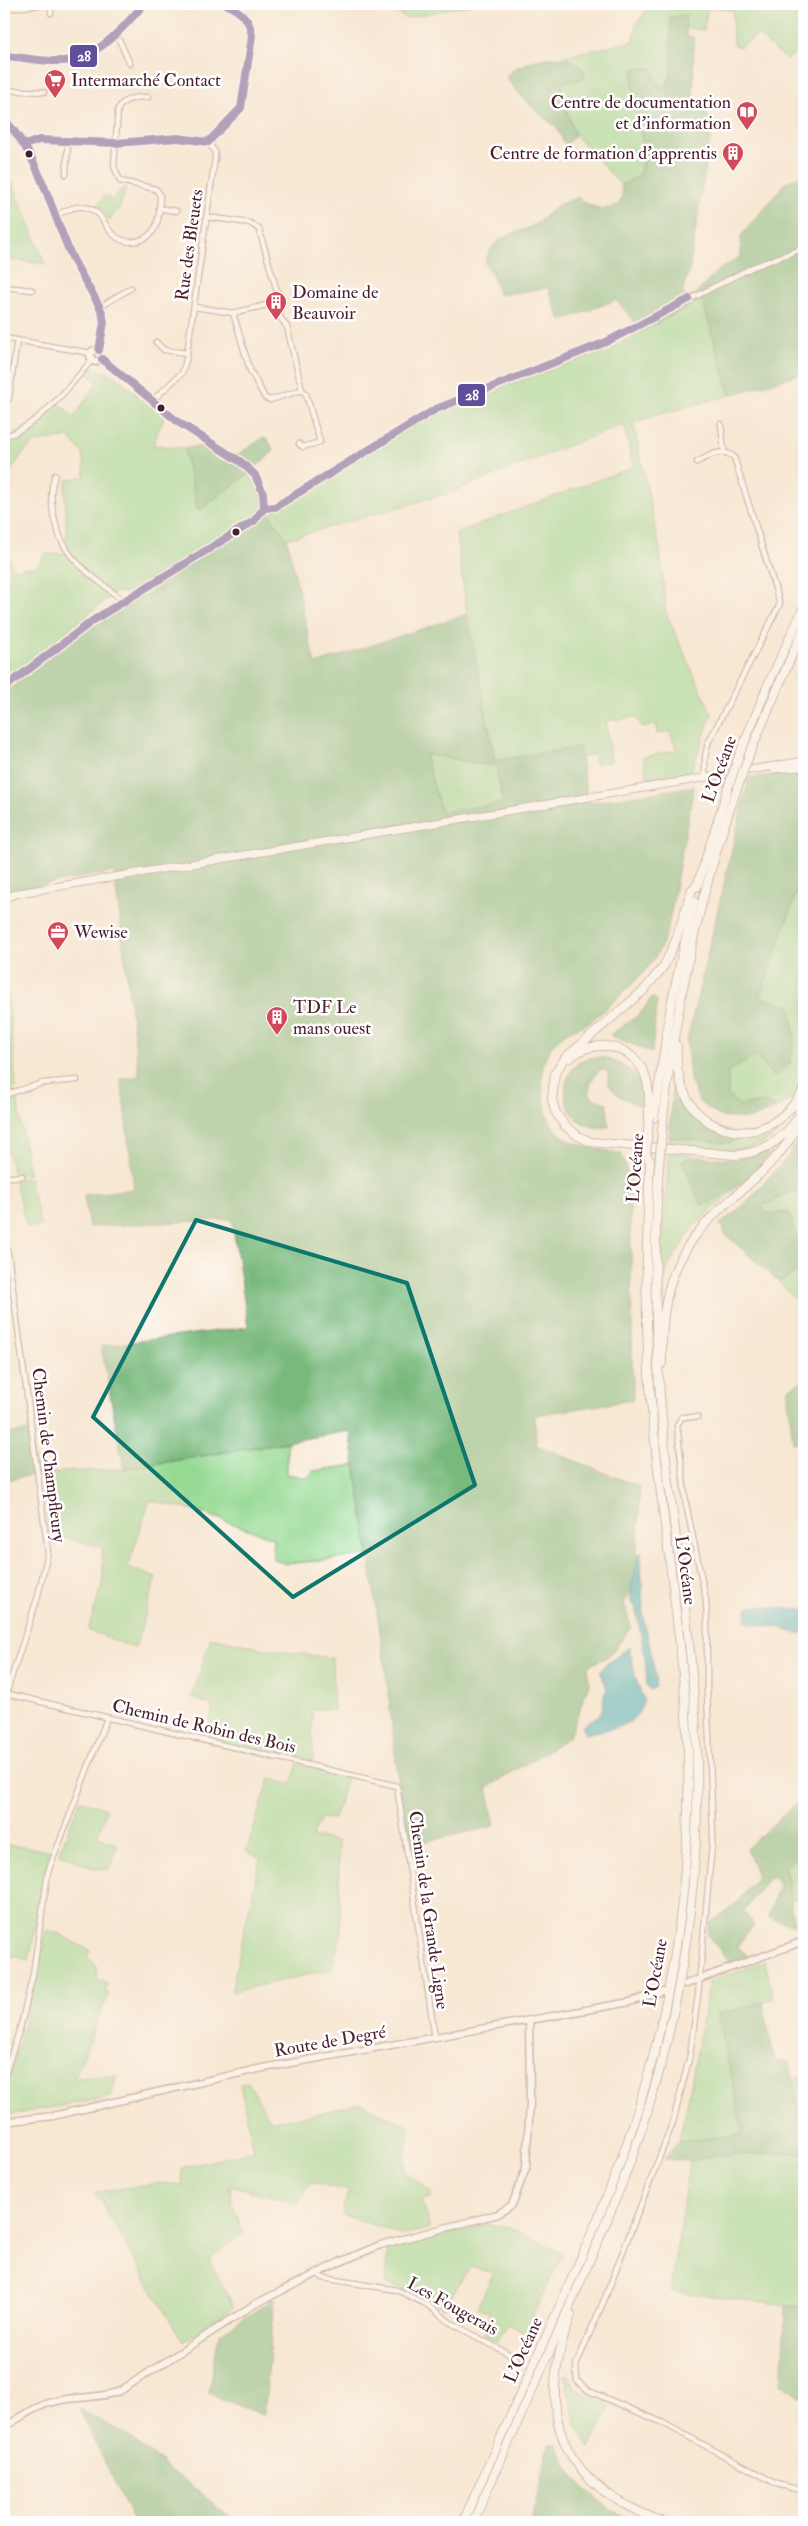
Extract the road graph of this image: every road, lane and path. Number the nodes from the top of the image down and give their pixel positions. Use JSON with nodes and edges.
{"nodes":[{"id":1,"x":50,"y":4,"type":"edge"},
{"id":2,"x":144,"y":4,"type":"edge"},
{"id":3,"x":226,"y":4,"type":"edge"},
{"id":4,"x":4,"y":9,"type":"edge"},
{"id":5,"x":51,"y":13,"type":"dead end"},
{"id":6,"x":116,"y":33,"type":"junction"},
{"id":7,"x":4,"y":56,"type":"edge"},
{"id":8,"x":130,"y":64,"type":"dead end"},
{"id":9,"x":4,"y":90,"type":"edge"},
{"id":10,"x":44,"y":92,"type":"dead end"},
{"id":11,"x":148,"y":97,"type":"dead end"},
{"id":12,"x":4,"y":119,"type":"edge"},
{"id":13,"x":68,"y":141,"type":"junction"},
{"id":14,"x":208,"y":142,"type":"junction"},
{"id":15,"x":116,"y":143,"type":"junction"},
{"id":16,"x":25,"y":145,"type":"junction"},
{"id":17,"x":66,"y":174,"type":"dead end"},
{"id":18,"x":160,"y":208,"type":"junction"},
{"id":19,"x":176,"y":211,"type":"dead end"},
{"id":20,"x":55,"y":216,"type":"junction"},
{"id":21,"x":207,"y":217,"type":"junction"},
{"id":22,"x":804,"y":248,"type":"edge"},
{"id":23,"x":4,"y":287,"type":"edge"},
{"id":24,"x":131,"y":288,"type":"dead end"},
{"id":25,"x":32,"y":290,"type":"dead end"},
{"id":26,"x":271,"y":304,"type":"junction"},
{"id":27,"x":100,"y":307,"type":"junction"},
{"id":28,"x":195,"y":307,"type":"junction"},
{"id":29,"x":233,"y":314,"type":"junction"},
{"id":30,"x":4,"y":338,"type":"edge"},
{"id":31,"x":17,"y":340,"type":"junction"},
{"id":32,"x":156,"y":342,"type":"dead end"},
{"id":33,"x":99,"y":350,"type":"junction"},
{"id":34,"x":90,"y":352,"type":"junction"},
{"id":35,"x":187,"y":353,"type":"junction"},
{"id":36,"x":102,"y":359,"type":"junction"},
{"id":37,"x":92,"y":360,"type":"junction"},
{"id":38,"x":302,"y":390,"type":"junction"},
{"id":39,"x":153,"y":400,"type":"junction"},
{"id":40,"x":4,"y":405,"type":"edge"},
{"id":41,"x":721,"y":424,"type":"dead end"},
{"id":42,"x":4,"y":437,"type":"edge"},
{"id":43,"x":299,"y":444,"type":"dead end"},
{"id":44,"x":724,"y":451,"type":"junction"},
{"id":45,"x":697,"y":462,"type":"dead end"},
{"id":46,"x":55,"y":475,"type":"dead end"},
{"id":47,"x":264,"y":508,"type":"junction"},
{"id":48,"x":123,"y":601,"type":"junction"},
{"id":49,"x":804,"y":607,"type":"edge"},
{"id":50,"x":804,"y":627,"type":"edge"},
{"id":51,"x":4,"y":688,"type":"edge"},
{"id":52,"x":804,"y":761,"type":"edge"},
{"id":53,"x":804,"y":767,"type":"edge"},
{"id":54,"x":736,"y":772,"type":"junction"},
{"id":55,"x":705,"y":777,"type":"junction"},
{"id":56,"x":698,"y":884,"type":"junction"},
{"id":57,"x":4,"y":893,"type":"edge"},
{"id":58,"x":19,"y":893,"type":"junction"},
{"id":59,"x":4,"y":898,"type":"edge"},
{"id":60,"x":675,"y":1027,"type":"junction"},
{"id":61,"x":77,"y":1080,"type":"dead end"},
{"id":62,"x":804,"y":1089,"type":"edge"},
{"id":63,"x":4,"y":1095,"type":"edge"},
{"id":64,"x":804,"y":1099,"type":"edge"},
{"id":65,"x":804,"y":1108,"type":"edge"},
{"id":66,"x":804,"y":1114,"type":"edge"},
{"id":67,"x":652,"y":1117,"type":"junction"},
{"id":68,"x":22,"y":1176,"type":"dead end"},
{"id":69,"x":4,"y":1178,"type":"edge"},
{"id":70,"x":4,"y":1244,"type":"edge"},
{"id":71,"x":660,"y":1402,"type":"junction"},
{"id":72,"x":697,"y":1417,"type":"dead end"},
{"id":73,"x":5,"y":1694,"type":"edge"},
{"id":74,"x":107,"y":1718,"type":"junction"},
{"id":75,"x":397,"y":1786,"type":"joint"},
{"id":76,"x":804,"y":1941,"type":"edge"},
{"id":77,"x":699,"y":1980,"type":"junction"},
{"id":78,"x":686,"y":1984,"type":"dead end"},
{"id":79,"x":662,"y":1992,"type":"dead end"},
{"id":80,"x":529,"y":2020,"type":"junction"},
{"id":81,"x":435,"y":2038,"type":"junction"},
{"id":82,"x":4,"y":2077,"type":"edge"},
{"id":83,"x":4,"y":2122,"type":"edge"},
{"id":84,"x":316,"y":2273,"type":"junction"},
{"id":85,"x":574,"y":2296,"type":"junction"},
{"id":86,"x":516,"y":2358,"type":"dead end"},
{"id":87,"x":4,"y":2427,"type":"edge"},
{"id":88,"x":804,"y":2491,"type":"edge"},
{"id":89,"x":463,"y":2522,"type":"edge"},
{"id":90,"x":473,"y":2522,"type":"edge"},
{"id":91,"x":664,"y":2522,"type":"edge"}],
"edges":[{"from":1,"to":4,"type":"street"},
{"from":1,"to":5,"type":"street"},
{"from":2,"to":6,"type":"street"},
{"from":3,"to":14,"type":"street"},
{"from":6,"to":7,"type":"street"},
{"from":6,"to":8,"type":"street"},
{"from":9,"to":10,"type":"street"},
{"from":11,"to":15,"type":"street"},
{"from":12,"to":16,"type":"street"},
{"from":13,"to":15,"type":"street"},
{"from":13,"to":16,"type":"street"},
{"from":13,"to":17,"type":"street"},
{"from":14,"to":15,"type":"street"},
{"from":14,"to":21,"type":"street","name":"Rue des Bleuets"},
{"from":15,"to":18,"type":"street"},
{"from":16,"to":20,"type":"street"},
{"from":18,"to":19,"type":"street"},
{"from":18,"to":20,"type":"street"},
{"from":20,"to":27,"type":"street"},
{"from":21,"to":26,"type":"street"},
{"from":21,"to":28,"type":"street","name":"Rue des Bleuets"},
{"from":22,"to":47,"type":"street"},
{"from":23,"to":25,"type":"street"},
{"from":24,"to":27,"type":"street"},
{"from":26,"to":29,"type":"street"},
{"from":26,"to":38,"type":"street"},
{"from":27,"to":33,"type":"street"},
{"from":28,"to":29,"type":"street"},
{"from":28,"to":35,"type":"street","name":"Rue des Bleuets"},
{"from":29,"to":38,"type":"street"},
{"from":30,"to":31,"type":"street"},
{"from":31,"to":34,"type":"street"},
{"from":31,"to":40,"type":"street"},
{"from":32,"to":35,"type":"street"},
{"from":33,"to":34,"type":"street"},
{"from":33,"to":36,"type":"street"},
{"from":34,"to":37,"type":"street"},
{"from":35,"to":39,"type":"street","name":"Rue des Bleuets"},
{"from":36,"to":37,"type":"street"},
{"from":36,"to":39,"type":"street"},
{"from":37,"to":42,"type":"street"},
{"from":38,"to":43,"type":"street"},
{"from":39,"to":47,"type":"street"},
{"from":41,"to":44,"type":"street"},
{"from":44,"to":45,"type":"street"},
{"from":44,"to":55,"type":"street"},
{"from":46,"to":48,"type":"street"},
{"from":47,"to":48,"type":"street"},
{"from":48,"to":51,"type":"street"},
{"from":49,"to":56,"type":"highway","name":"L’Océane","bridge":true},
{"from":50,"to":60,"type":"highway","name":"L’Océane","bridge":true},
{"from":52,"to":54,"type":"main road"},
{"from":53,"to":54,"type":"main road"},
{"from":54,"to":55,"type":"main road"},
{"from":55,"to":58,"type":"main road"},
{"from":56,"to":65,"type":"highway"},
{"from":56,"to":67,"type":"highway","name":"L’Océane"},
{"from":57,"to":58,"type":"main road"},
{"from":58,"to":59,"type":"main road"},
{"from":60,"to":62,"type":"highway"},
{"from":60,"to":71,"type":"highway","name":"L’Océane","bridge":true},
{"from":61,"to":63,"type":"street"},
{"from":64,"to":67,"type":"highway"},
{"from":66,"to":71,"type":"highway"},
{"from":67,"to":89,"type":"highway","name":"L’Océane"},
{"from":68,"to":69,"type":"street"},
{"from":70,"to":73,"type":"street","name":"Chemin de Champfleury"},
{"from":71,"to":85,"type":"highway","name":"L’Océane"},
{"from":72,"to":77,"type":"street"},
{"from":73,"to":74,"type":"street","name":"Chemin de Robin des Bois"},
{"from":74,"to":75,"type":"street","name":"Chemin de Robin des Bois"},
{"from":74,"to":82,"type":"street"},
{"from":75,"to":81,"type":"street","name":"Chemin de la Grande Ligne"},
{"from":76,"to":77,"type":"street"},
{"from":77,"to":78,"type":"street"},
{"from":77,"to":88,"type":"street"},
{"from":79,"to":80,"type":"street","name":"Route de Degré"},
{"from":80,"to":81,"type":"street","name":"Route de Degré"},
{"from":80,"to":84,"type":"street"},
{"from":81,"to":83,"type":"street","name":"Route de Degré"},
{"from":84,"to":86,"type":"street","name":"Les Fougerais"},
{"from":84,"to":87,"type":"street"},
{"from":85,"to":90,"type":"highway","name":"L’Océane"},
{"from":85,"to":91,"type":"highway"}]}
